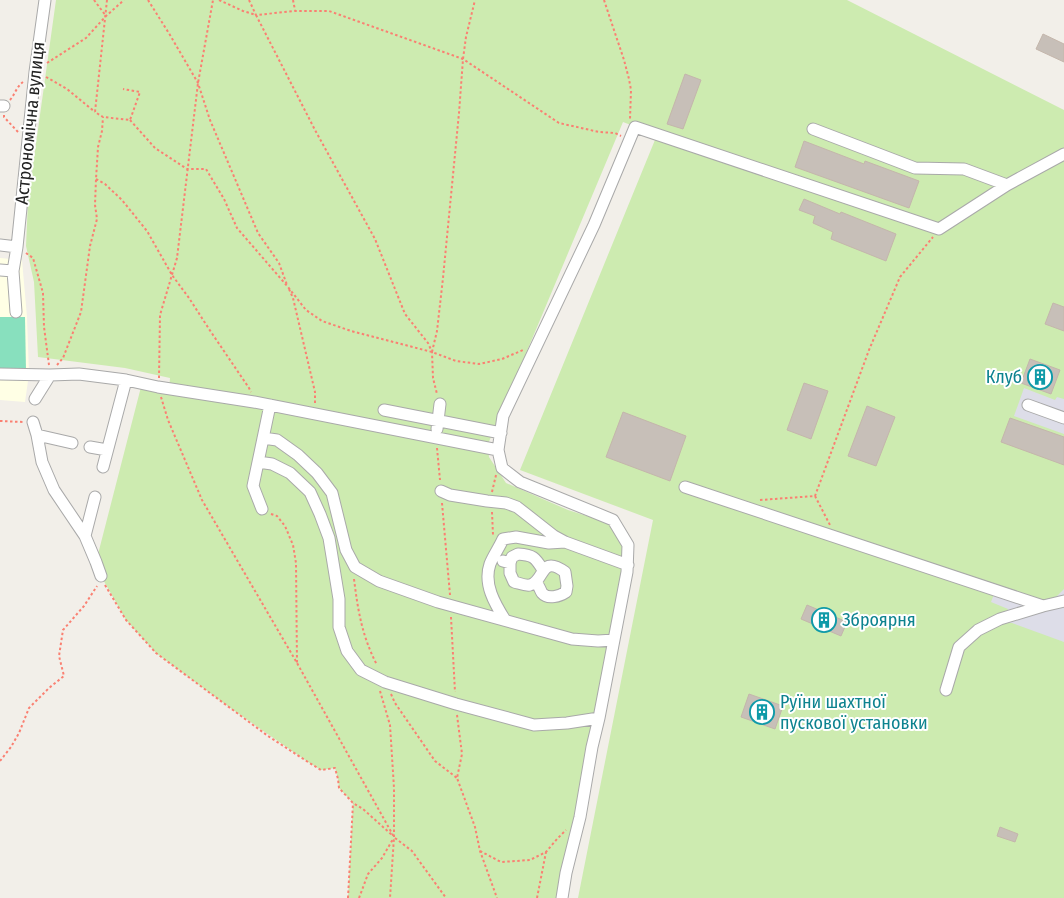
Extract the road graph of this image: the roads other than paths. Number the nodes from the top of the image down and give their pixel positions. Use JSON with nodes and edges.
{"nodes":[{"id":1,"x":45,"y":0,"type":"edge"},
{"id":2,"x":814,"y":130,"type":"dead end"},
{"id":3,"x":1064,"y":154,"type":"edge"},
{"id":4,"x":1007,"y":185,"type":"junction"},
{"id":5,"x":0,"y":246,"type":"edge"},
{"id":6,"x":16,"y":246,"type":"junction"},
{"id":7,"x":0,"y":270,"type":"edge"},
{"id":8,"x":12,"y":271,"type":"junction"},
{"id":9,"x":16,"y":312,"type":"dead end"},
{"id":10,"x":0,"y":374,"type":"edge"},
{"id":11,"x":50,"y":375,"type":"junction"},
{"id":12,"x":126,"y":380,"type":"junction"},
{"id":13,"x":35,"y":399,"type":"dead end"},
{"id":14,"x":440,"y":404,"type":"road end"},
{"id":15,"x":270,"y":405,"type":"junction"},
{"id":16,"x":1028,"y":405,"type":"dead end"},
{"id":17,"x":384,"y":410,"type":"dead end"},
{"id":18,"x":1064,"y":418,"type":"edge"},
{"id":19,"x":437,"y":421,"type":"junction"},
{"id":20,"x":32,"y":422,"type":"road end"},
{"id":21,"x":501,"y":433,"type":"junction"},
{"id":22,"x":38,"y":435,"type":"junction"},
{"id":23,"x":263,"y":438,"type":"junction"},
{"id":24,"x":436,"y":438,"type":"junction"},
{"id":25,"x":72,"y":443,"type":"dead end"},
{"id":26,"x":90,"y":447,"type":"dead end"},
{"id":27,"x":107,"y":450,"type":"junction"},
{"id":28,"x":498,"y":450,"type":"junction"},
{"id":29,"x":258,"y":462,"type":"junction"},
{"id":30,"x":103,"y":468,"type":"dead end"},
{"id":31,"x":685,"y":487,"type":"dead end"},
{"id":32,"x":441,"y":490,"type":"road end"},
{"id":33,"x":95,"y":497,"type":"dead end"},
{"id":34,"x":262,"y":509,"type":"road end"},
{"id":35,"x":85,"y":536,"type":"junction"},
{"id":36,"x":565,"y":542,"type":"junction"},
{"id":37,"x":494,"y":558,"type":"junction"},
{"id":38,"x":510,"y":563,"type":"junction"},
{"id":39,"x":628,"y":565,"type":"junction"},
{"id":40,"x":543,"y":570,"type":"junction"},
{"id":41,"x":100,"y":576,"type":"road end"},
{"id":42,"x":536,"y":582,"type":"junction"},
{"id":43,"x":1064,"y":601,"type":"edge"},
{"id":44,"x":1043,"y":606,"type":"junction"},
{"id":45,"x":505,"y":620,"type":"junction"},
{"id":46,"x":614,"y":640,"type":"junction"},
{"id":47,"x":946,"y":690,"type":"dead end"},
{"id":48,"x":599,"y":718,"type":"junction"},
{"id":49,"x":562,"y":898,"type":"edge"}],
"edges":[{"from":1,"to":6,"type":"street","name":"Астрономічна вулиця"},
{"from":2,"to":4,"type":"street"},
{"from":3,"to":4,"type":"street"},
{"from":4,"to":21,"type":"street"},
{"from":5,"to":6,"type":"street"},
{"from":6,"to":8,"type":"street","name":"Астрономічна вулиця"},
{"from":7,"to":8,"type":"street"},
{"from":8,"to":9,"type":"street","name":"Астрономічна вулиця"},
{"from":10,"to":11,"type":"street"},
{"from":11,"to":12,"type":"street"},
{"from":11,"to":13,"type":"street"},
{"from":12,"to":15,"type":"street"},
{"from":12,"to":27,"type":"street"},
{"from":14,"to":19,"type":"street"},
{"from":15,"to":23,"type":"street"},
{"from":15,"to":24,"type":"street"},
{"from":16,"to":18,"type":"street"},
{"from":17,"to":19,"type":"street"},
{"from":19,"to":21,"type":"street"},
{"from":19,"to":24,"type":"street"},
{"from":20,"to":22,"type":"street"},
{"from":21,"to":28,"type":"street"},
{"from":22,"to":25,"type":"street"},
{"from":22,"to":35,"type":"street"},
{"from":23,"to":29,"type":"street"},
{"from":23,"to":45,"type":"street"},
{"from":24,"to":28,"type":"street"},
{"from":26,"to":27,"type":"street"},
{"from":27,"to":30,"type":"street"},
{"from":28,"to":39,"type":"street"},
{"from":29,"to":34,"type":"street"},
{"from":29,"to":48,"type":"street"},
{"from":31,"to":44,"type":"street"},
{"from":32,"to":36,"type":"street"},
{"from":33,"to":35,"type":"street"},
{"from":35,"to":41,"type":"street"},
{"from":36,"to":37,"type":"street"},
{"from":36,"to":39,"type":"street"},
{"from":37,"to":38,"type":"street"},
{"from":37,"to":45,"type":"street"},
{"from":38,"to":40,"type":"street"},
{"from":38,"to":42,"type":"street"},
{"from":39,"to":46,"type":"street"},
{"from":40,"to":42,"type":"street"},
{"from":40,"to":42,"type":"street"},
{"from":43,"to":44,"type":"street"},
{"from":44,"to":47,"type":"street"},
{"from":45,"to":46,"type":"street"},
{"from":46,"to":48,"type":"street"},
{"from":48,"to":49,"type":"street"}]}
